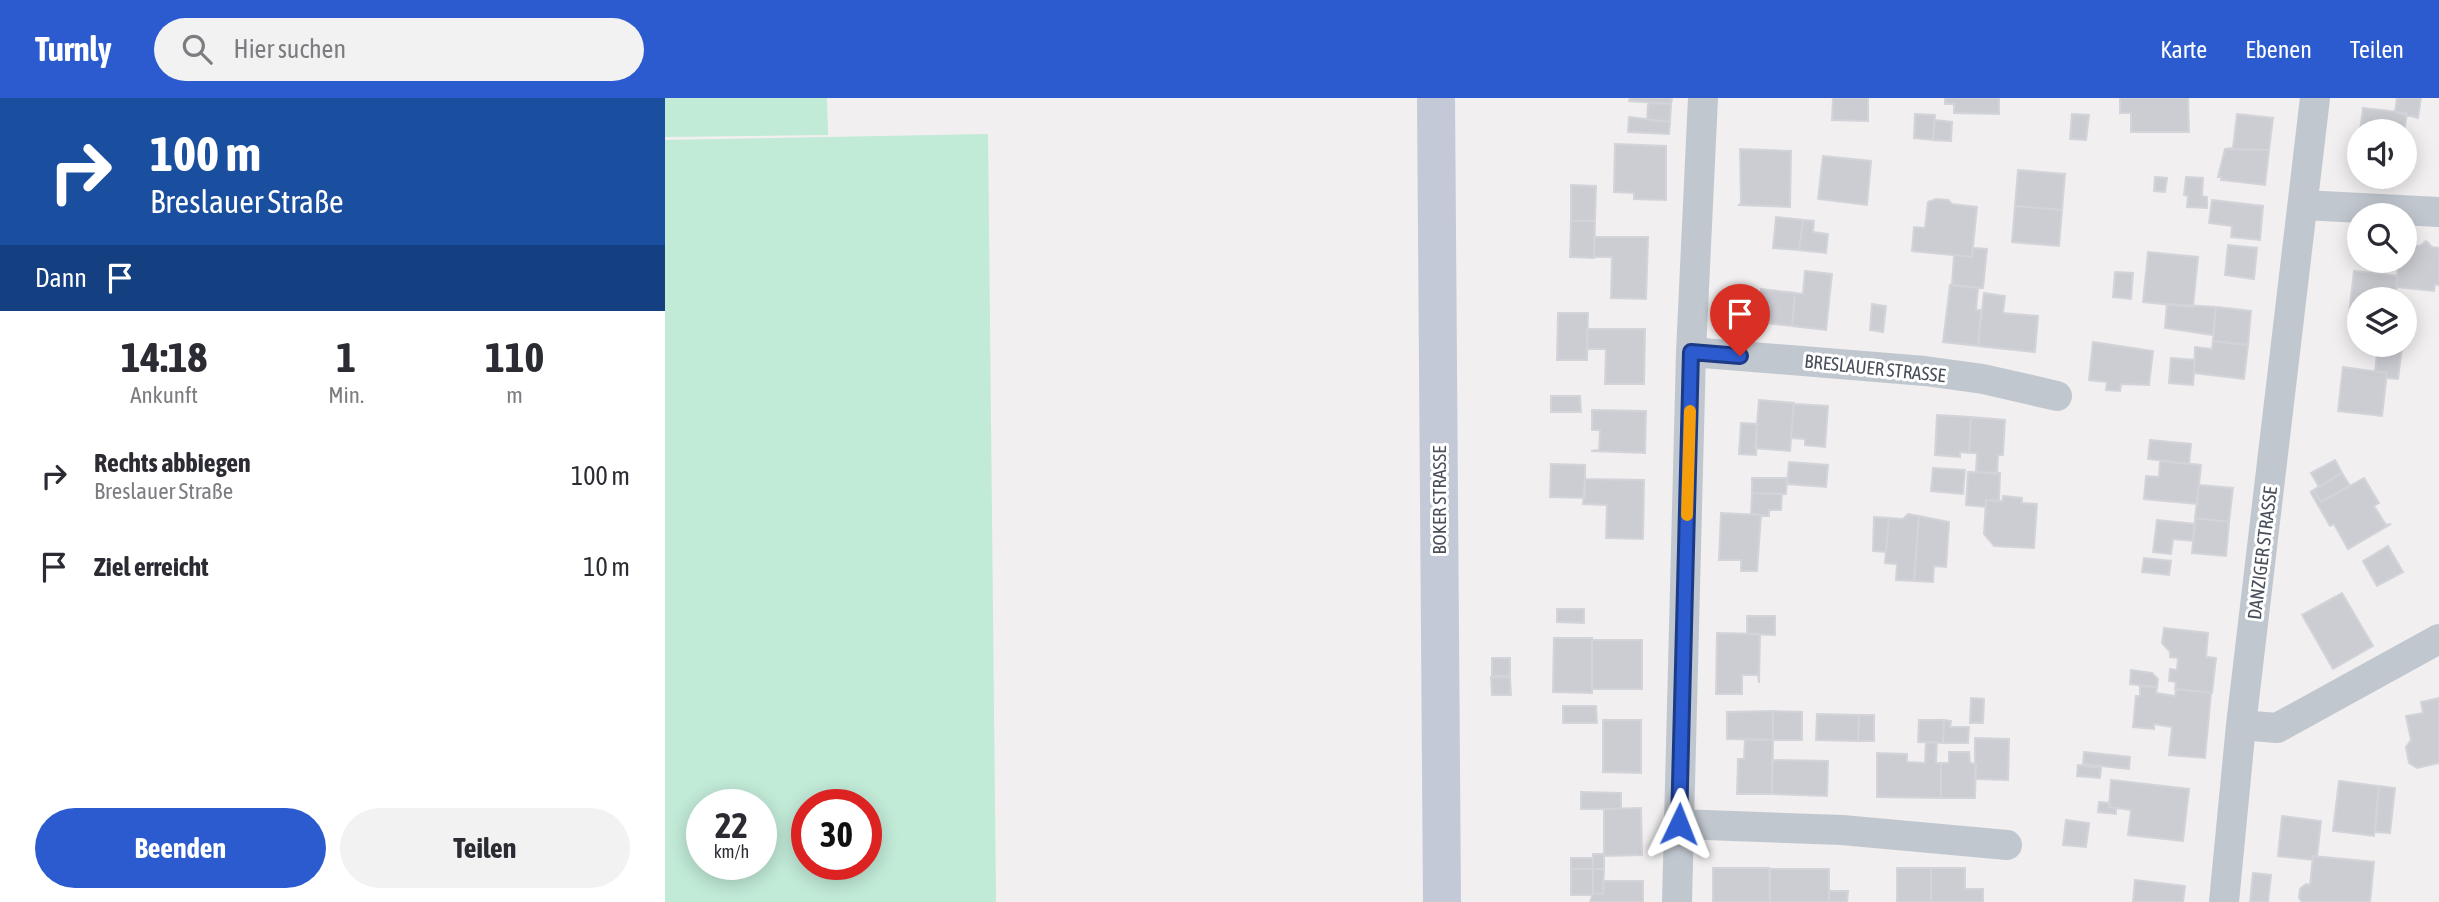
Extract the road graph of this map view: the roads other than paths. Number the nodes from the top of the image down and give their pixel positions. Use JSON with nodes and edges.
{"nodes":[{"id":1,"x":1436,"y":98,"type":"edge"},
{"id":2,"x":1703,"y":98,"type":"edge"},
{"id":3,"x":2315,"y":98,"type":"edge"},
{"id":4,"x":2303,"y":205,"type":"junction"},
{"id":5,"x":2439,"y":212,"type":"edge"},
{"id":6,"x":1691,"y":352,"type":"junction"},
{"id":7,"x":2057,"y":396,"type":"dead end"},
{"id":8,"x":2439,"y":639,"type":"edge"},
{"id":9,"x":2241,"y":725,"type":"junction"},
{"id":10,"x":1679,"y":824,"type":"junction"},
{"id":11,"x":2007,"y":845,"type":"dead end"},
{"id":12,"x":1442,"y":902,"type":"edge"},
{"id":13,"x":1677,"y":902,"type":"edge"},
{"id":14,"x":2224,"y":902,"type":"edge"}],
"edges":[{"from":1,"to":12,"type":"main road","name":"BOKER STRASSE"},
{"from":2,"to":6,"type":"street"},
{"from":3,"to":4,"type":"street","name":"DANZIGER STRASSE"},
{"from":4,"to":5,"type":"street"},
{"from":4,"to":9,"type":"street","name":"DANZIGER STRASSE"},
{"from":6,"to":7,"type":"street","name":"BRESLAUER STRASSE"},
{"from":6,"to":10,"type":"street"},
{"from":8,"to":9,"type":"street"},
{"from":9,"to":14,"type":"street","name":"DANZIGER STRASSE"},
{"from":10,"to":11,"type":"street"},
{"from":10,"to":13,"type":"street"}]}
